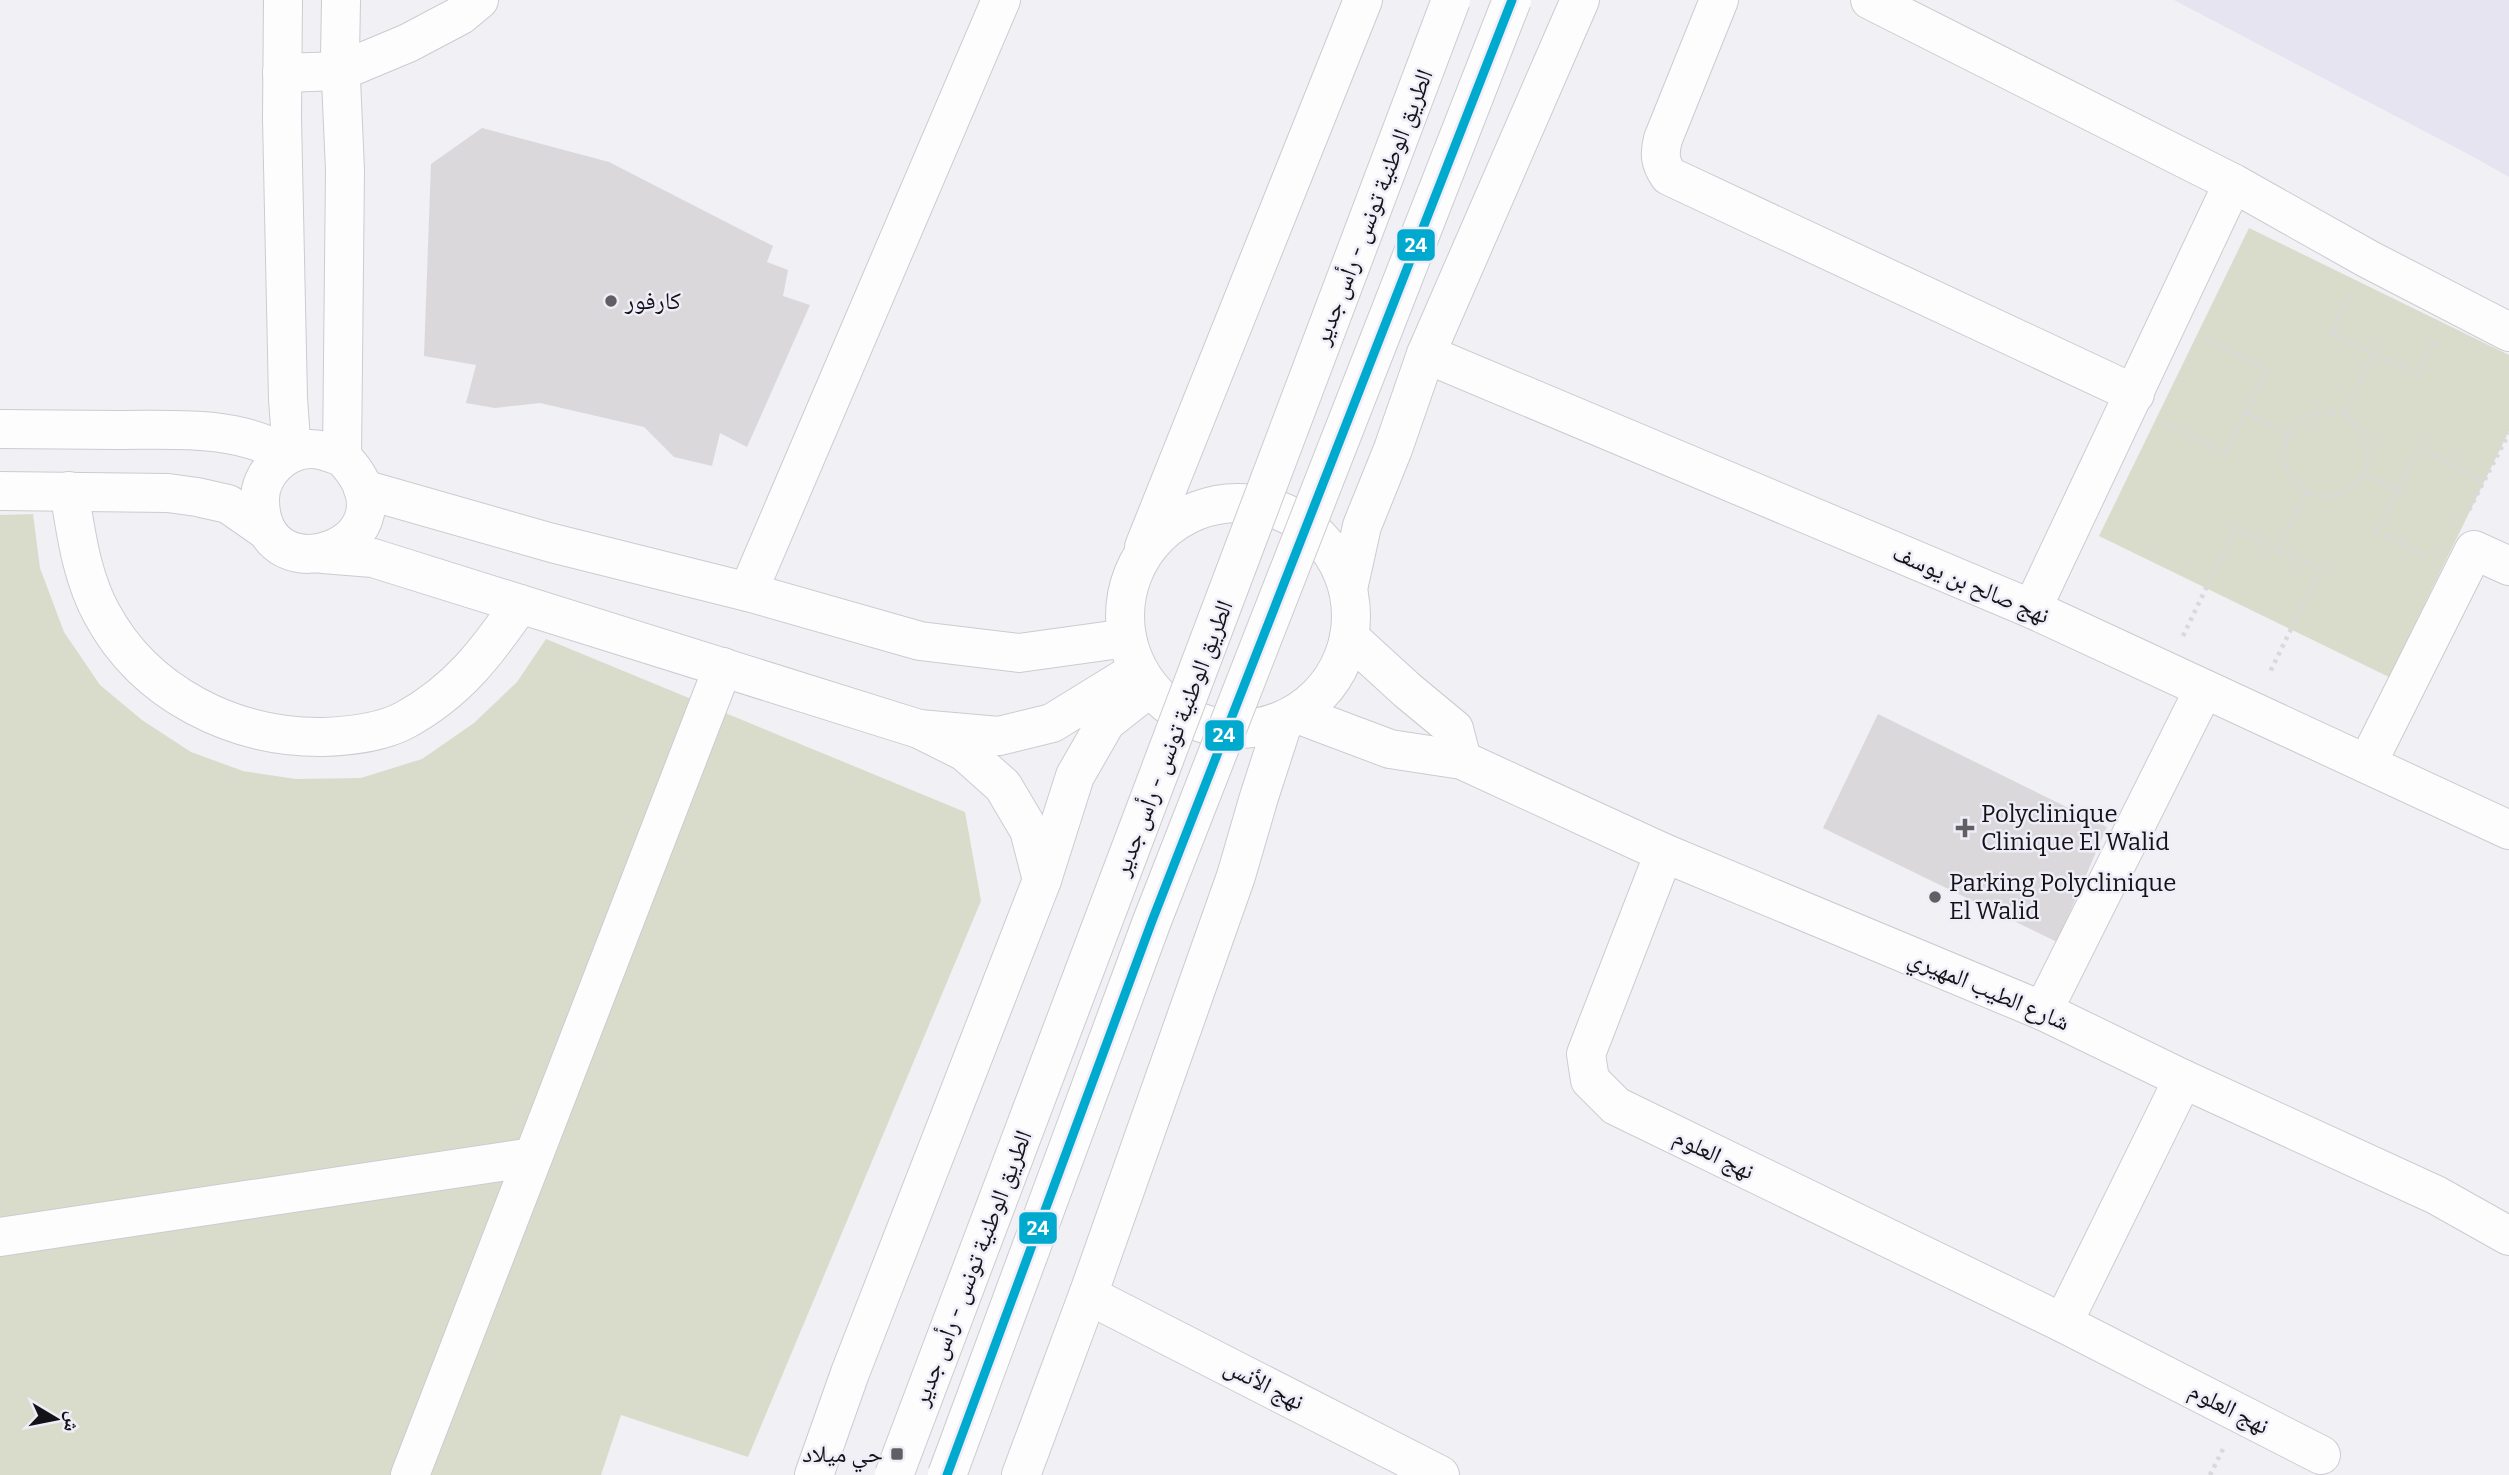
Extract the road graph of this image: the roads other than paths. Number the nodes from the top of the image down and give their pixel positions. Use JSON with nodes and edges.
{"nodes":[{"id":1,"x":284,"y":0,"type":"edge"},
{"id":2,"x":341,"y":0,"type":"edge"},
{"id":3,"x":479,"y":0,"type":"edge"},
{"id":4,"x":1001,"y":0,"type":"edge"},
{"id":5,"x":1363,"y":0,"type":"edge"},
{"id":6,"x":1451,"y":0,"type":"edge"},
{"id":7,"x":1512,"y":0,"type":"edge"},
{"id":8,"x":1580,"y":0,"type":"edge"},
{"id":9,"x":1718,"y":0,"type":"edge"},
{"id":10,"x":1870,"y":0,"type":"edge"},
{"id":11,"x":341,"y":71,"type":"junction"},
{"id":12,"x":282,"y":73,"type":"junction"},
{"id":13,"x":2233,"y":183,"type":"junction"},
{"id":14,"x":2509,"y":332,"type":"edge"},
{"id":15,"x":1426,"y":354,"type":"junction"},
{"id":16,"x":2132,"y":399,"type":"junction"},
{"id":17,"x":0,"y":429,"type":"edge"},
{"id":18,"x":290,"y":454,"type":"junction"},
{"id":19,"x":342,"y":457,"type":"junction"},
{"id":20,"x":363,"y":489,"type":"junction"},
{"id":21,"x":0,"y":491,"type":"edge"},
{"id":22,"x":69,"y":491,"type":"junction"},
{"id":23,"x":267,"y":531,"type":"junction"},
{"id":24,"x":323,"y":554,"type":"junction"},
{"id":25,"x":1138,"y":563,"type":"junction"},
{"id":26,"x":2509,"y":566,"type":"edge"},
{"id":27,"x":1348,"y":589,"type":"junction"},
{"id":28,"x":748,"y":592,"type":"junction"},
{"id":29,"x":520,"y":604,"type":"junction"},
{"id":30,"x":2032,"y":609,"type":"junction"},
{"id":31,"x":1349,"y":637,"type":"junction"},
{"id":32,"x":1138,"y":665,"type":"junction"},
{"id":33,"x":723,"y":667,"type":"junction"},
{"id":34,"x":2204,"y":689,"type":"junction"},
{"id":35,"x":1291,"y":717,"type":"junction"},
{"id":36,"x":919,"y":729,"type":"junction"},
{"id":37,"x":1462,"y":760,"type":"junction"},
{"id":38,"x":2367,"y":764,"type":"junction"},
{"id":39,"x":2509,"y":830,"type":"edge"},
{"id":40,"x":1664,"y":853,"type":"junction"},
{"id":41,"x":1042,"y":880,"type":"junction"},
{"id":42,"x":2043,"y":1011,"type":"junction"},
{"id":43,"x":2183,"y":1079,"type":"junction"},
{"id":44,"x":533,"y":1157,"type":"junction"},
{"id":45,"x":2509,"y":1236,"type":"edge"},
{"id":46,"x":0,"y":1237,"type":"edge"},
{"id":47,"x":1088,"y":1295,"type":"junction"},
{"id":48,"x":2063,"y":1323,"type":"junction"},
{"id":49,"x":2320,"y":1455,"type":"dead end"},
{"id":50,"x":410,"y":1475,"type":"edge"},
{"id":51,"x":814,"y":1475,"type":"edge"},
{"id":52,"x":894,"y":1475,"type":"edge"},
{"id":53,"x":947,"y":1475,"type":"edge"},
{"id":54,"x":1021,"y":1475,"type":"edge"},
{"id":55,"x":1440,"y":1475,"type":"edge"}],
"edges":[{"from":1,"to":12,"type":"main road"},
{"from":2,"to":11,"type":"main road"},
{"from":3,"to":11,"type":"main road"},
{"from":4,"to":28,"type":"main road"},
{"from":5,"to":25,"type":"main road"},
{"from":6,"to":52,"type":"main road","name":"الطريق الوطنية تونس - رأس جدير","bridge":true},
{"from":7,"to":53,"type":"main road","name":"الطريق الوطنية تونس - رأس جدير","bridge":true},
{"from":8,"to":15,"type":"main road"},
{"from":9,"to":16,"type":"main road"},
{"from":10,"to":13,"type":"main road"},
{"from":11,"to":12,"type":"main road"},
{"from":11,"to":19,"type":"main road"},
{"from":12,"to":18,"type":"main road"},
{"from":13,"to":14,"type":"main road"},
{"from":13,"to":16,"type":"main road"},
{"from":15,"to":27,"type":"main road"},
{"from":15,"to":30,"type":"main road","name":"نهج صالح بن يوسف"},
{"from":16,"to":30,"type":"main road"},
{"from":17,"to":18,"type":"main road"},
{"from":18,"to":19,"type":"main road"},
{"from":18,"to":23,"type":"main road"},
{"from":19,"to":20,"type":"main road"},
{"from":20,"to":24,"type":"main road"},
{"from":20,"to":28,"type":"main road"},
{"from":21,"to":22,"type":"main road"},
{"from":22,"to":23,"type":"main road"},
{"from":22,"to":29,"type":"main road"},
{"from":23,"to":24,"type":"main road"},
{"from":24,"to":29,"type":"main road"},
{"from":25,"to":27,"type":"main road"},
{"from":25,"to":32,"type":"main road"},
{"from":26,"to":38,"type":"main road"},
{"from":27,"to":31,"type":"main road"},
{"from":28,"to":32,"type":"main road"},
{"from":29,"to":33,"type":"main road"},
{"from":30,"to":34,"type":"main road","name":"نهج صالح بن يوسف"},
{"from":31,"to":35,"type":"main road"},
{"from":31,"to":37,"type":"main road"},
{"from":32,"to":35,"type":"main road"},
{"from":32,"to":36,"type":"main road"},
{"from":32,"to":41,"type":"main road"},
{"from":33,"to":36,"type":"main road"},
{"from":33,"to":44,"type":"main road"},
{"from":34,"to":38,"type":"main road","name":"نهج صالح بن يوسف"},
{"from":34,"to":42,"type":"main road"},
{"from":35,"to":37,"type":"main road","name":"شارع الطيب المهيري"},
{"from":35,"to":47,"type":"main road"},
{"from":36,"to":41,"type":"main road"},
{"from":37,"to":40,"type":"main road","name":"شارع الطيب المهيري"},
{"from":38,"to":39,"type":"main road","name":"نهج صالح بن يوسف"},
{"from":40,"to":42,"type":"main road","name":"شارع الطيب المهيري"},
{"from":40,"to":48,"type":"main road","name":"نهج العلوم"},
{"from":41,"to":51,"type":"main road"},
{"from":42,"to":43,"type":"main road","name":"شارع الطيب المهيري"},
{"from":43,"to":45,"type":"main road","name":"شارع الطيب المهيري"},
{"from":43,"to":48,"type":"main road"},
{"from":44,"to":46,"type":"main road"},
{"from":44,"to":50,"type":"main road"},
{"from":47,"to":54,"type":"main road"},
{"from":47,"to":55,"type":"main road","name":"نهج الأنس"},
{"from":48,"to":49,"type":"main road","name":"نهج العلوم"}]}
